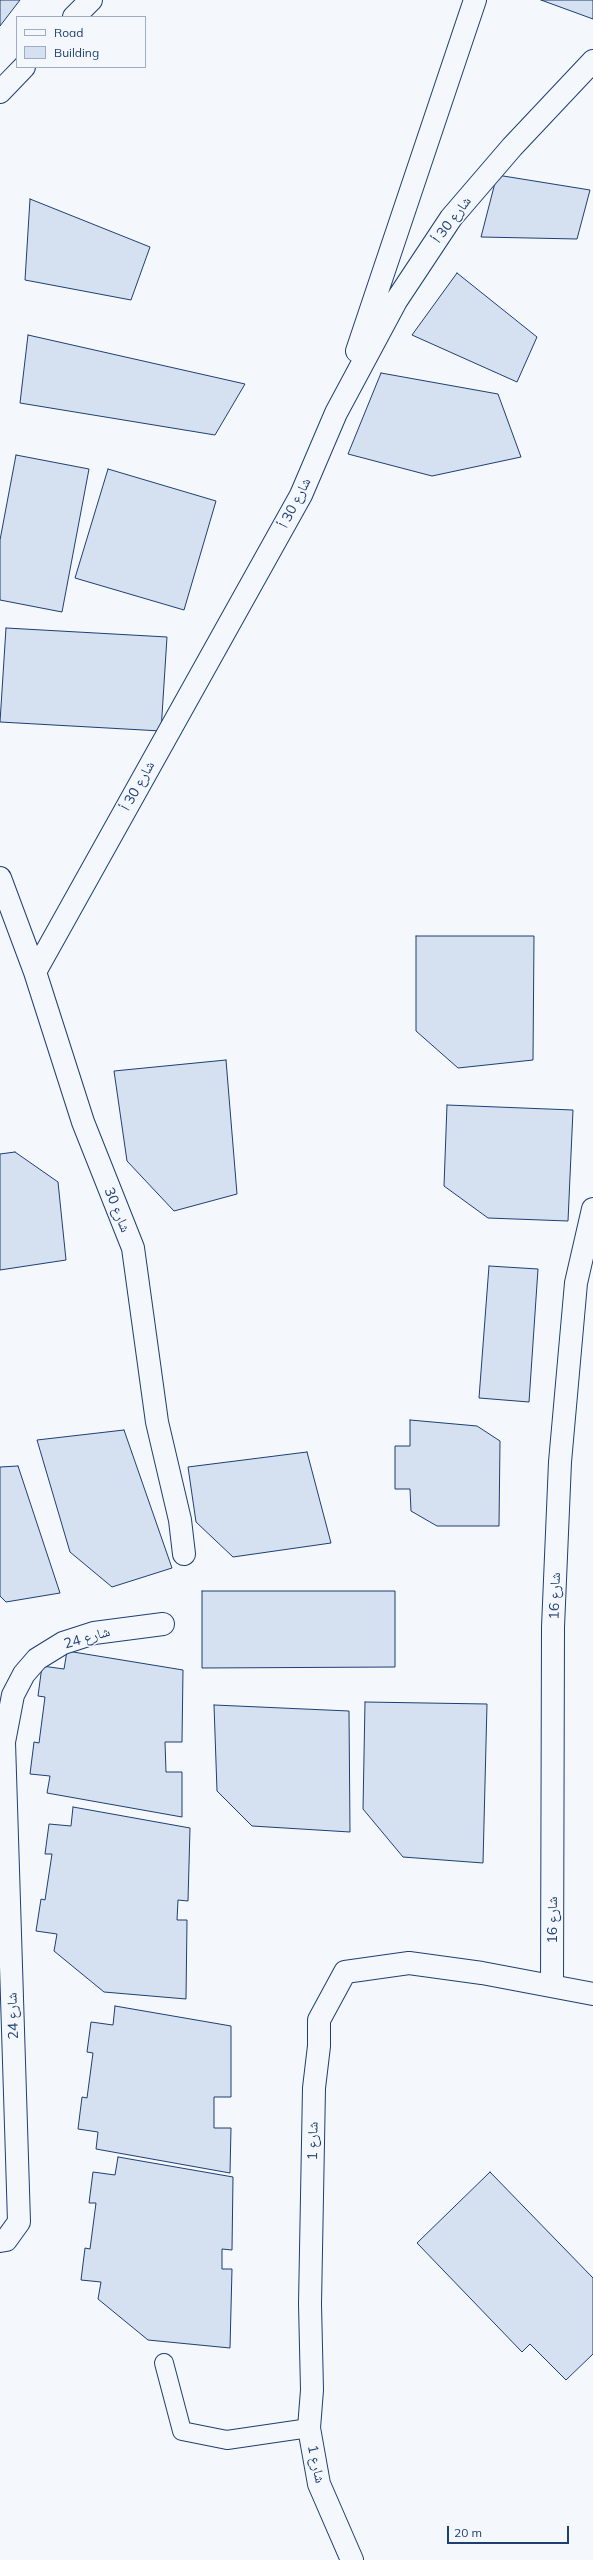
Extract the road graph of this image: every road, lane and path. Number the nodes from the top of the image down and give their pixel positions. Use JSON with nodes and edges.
{"nodes":[{"id":1,"x":91,"y":0,"type":"edge"},
{"id":2,"x":475,"y":0,"type":"edge"},
{"id":3,"x":75,"y":16,"type":"edge"},
{"id":4,"x":593,"y":61,"type":"edge"},
{"id":5,"x":23,"y":68,"type":"edge"},
{"id":6,"x":0,"y":92,"type":"edge"},
{"id":7,"x":336,"y":413,"type":"junction"},
{"id":8,"x":0,"y":878,"type":"edge"},
{"id":9,"x":35,"y":972,"type":"junction"},
{"id":10,"x":593,"y":1209,"type":"edge"},
{"id":11,"x":184,"y":1554,"type":"dead end"},
{"id":12,"x":163,"y":1624,"type":"dead end"},
{"id":13,"x":552,"y":1985,"type":"junction"},
{"id":14,"x":593,"y":1994,"type":"edge"},
{"id":15,"x":0,"y":2240,"type":"edge"},
{"id":16,"x":164,"y":2363,"type":"dead end"},
{"id":17,"x":309,"y":2428,"type":"junction"},
{"id":18,"x":352,"y":2560,"type":"edge"}],
"edges":[{"from":1,"to":3,"type":"street"},
{"from":2,"to":7,"type":"street"},
{"from":4,"to":7,"type":"street","name":"شارع 30 أ"},
{"from":5,"to":6,"type":"street"},
{"from":7,"to":9,"type":"street","name":"شارع 30 أ"},
{"from":8,"to":9,"type":"street","name":"شارع 30"},
{"from":9,"to":11,"type":"street","name":"شارع 30"},
{"from":10,"to":13,"type":"street","name":"شارع 16"},
{"from":12,"to":15,"type":"street","name":"شارع 24"},
{"from":13,"to":14,"type":"street","name":"شارع 1"},
{"from":13,"to":17,"type":"street","name":"شارع 1"},
{"from":16,"to":17,"type":"lane"},
{"from":17,"to":18,"type":"street","name":"شارع 1"}]}
